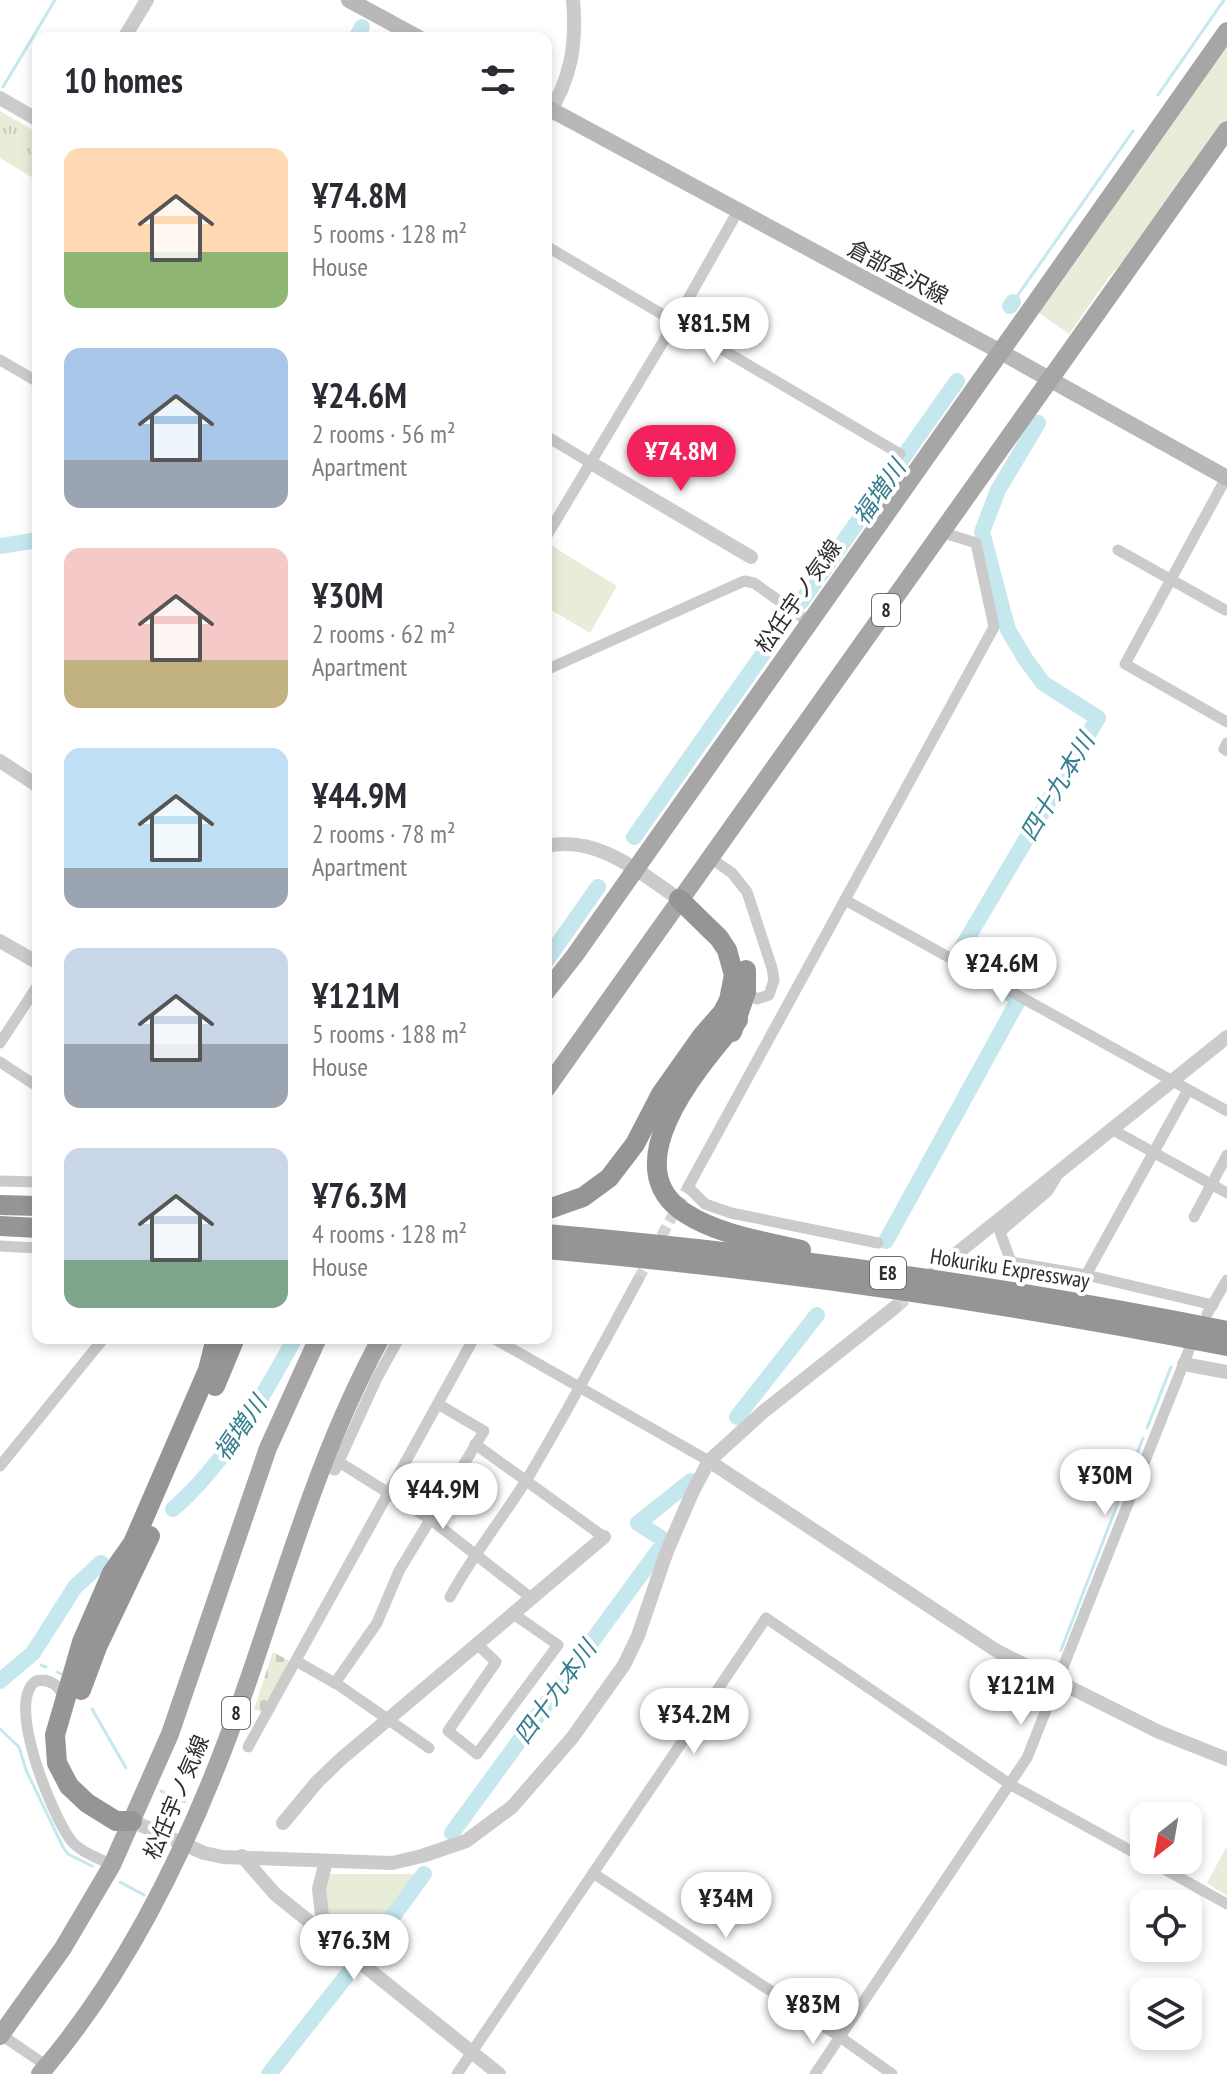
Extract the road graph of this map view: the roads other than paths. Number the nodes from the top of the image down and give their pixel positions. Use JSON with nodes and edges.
{"nodes":[{"id":1,"x":147,"y":0,"type":"edge"},
{"id":2,"x":349,"y":0,"type":"edge"},
{"id":3,"x":573,"y":0,"type":"edge"},
{"id":4,"x":1227,"y":31,"type":"edge"},
{"id":5,"x":128,"y":32,"type":"edge"},
{"id":6,"x":408,"y":32,"type":"edge"},
{"id":7,"x":0,"y":98,"type":"edge"},
{"id":8,"x":552,"y":106,"type":"edge"},
{"id":9,"x":552,"y":114,"type":"edge"},
{"id":10,"x":32,"y":117,"type":"edge"},
{"id":11,"x":1227,"y":130,"type":"edge"},
{"id":12,"x":738,"y":211,"type":"junction"},
{"id":13,"x":552,"y":250,"type":"edge"},
{"id":14,"x":675,"y":322,"type":"junction"},
{"id":15,"x":999,"y":351,"type":"junction"},
{"id":16,"x":0,"y":360,"type":"edge"},
{"id":17,"x":32,"y":379,"type":"edge"},
{"id":18,"x":1050,"y":379,"type":"junction"},
{"id":19,"x":552,"y":440,"type":"edge"},
{"id":20,"x":900,"y":454,"type":"dead end"},
{"id":21,"x":591,"y":463,"type":"junction"},
{"id":22,"x":1227,"y":477,"type":"edge"},
{"id":23,"x":552,"y":527,"type":"edge"},
{"id":24,"x":941,"y":532,"type":"junction"},
{"id":25,"x":1118,"y":550,"type":"dead end"},
{"id":26,"x":751,"y":557,"type":"dead end"},
{"id":27,"x":1172,"y":580,"type":"junction"},
{"id":28,"x":1225,"y":610,"type":"dead end"},
{"id":29,"x":809,"y":622,"type":"junction"},
{"id":30,"x":552,"y":667,"type":"edge"},
{"id":31,"x":1227,"y":722,"type":"edge"},
{"id":32,"x":1227,"y":743,"type":"edge"},
{"id":33,"x":1227,"y":751,"type":"edge"},
{"id":34,"x":0,"y":761,"type":"edge"},
{"id":35,"x":32,"y":782,"type":"edge"},
{"id":36,"x":552,"y":845,"type":"edge"},
{"id":37,"x":709,"y":857,"type":"junction"},
{"id":38,"x":634,"y":869,"type":"junction"},
{"id":39,"x":679,"y":899,"type":"junction"},
{"id":40,"x":847,"y":901,"type":"junction"},
{"id":41,"x":0,"y":941,"type":"edge"},
{"id":42,"x":32,"y":960,"type":"edge"},
{"id":43,"x":552,"y":984,"type":"edge"},
{"id":44,"x":746,"y":992,"type":"junction"},
{"id":45,"x":32,"y":994,"type":"edge"},
{"id":46,"x":730,"y":1016,"type":"junction"},
{"id":47,"x":1227,"y":1037,"type":"edge"},
{"id":48,"x":0,"y":1043,"type":"edge"},
{"id":49,"x":0,"y":1062,"type":"edge"},
{"id":50,"x":552,"y":1080,"type":"edge"},
{"id":51,"x":1173,"y":1082,"type":"junction"},
{"id":52,"x":32,"y":1083,"type":"edge"},
{"id":53,"x":1188,"y":1090,"type":"junction"},
{"id":54,"x":1227,"y":1111,"type":"edge"},
{"id":55,"x":656,"y":1125,"type":"junction"},
{"id":56,"x":1113,"y":1130,"type":"junction"},
{"id":57,"x":1154,"y":1153,"type":"junction"},
{"id":58,"x":1227,"y":1155,"type":"edge"},
{"id":59,"x":1059,"y":1173,"type":"junction"},
{"id":60,"x":0,"y":1181,"type":"edge"},
{"id":61,"x":32,"y":1182,"type":"edge"},
{"id":62,"x":1212,"y":1185,"type":"junction"},
{"id":63,"x":1227,"y":1193,"type":"edge"},
{"id":64,"x":0,"y":1205,"type":"edge"},
{"id":65,"x":32,"y":1206,"type":"edge"},
{"id":66,"x":552,"y":1208,"type":"edge"},
{"id":67,"x":1194,"y":1217,"type":"dead end"},
{"id":68,"x":32,"y":1222,"type":"edge"},
{"id":69,"x":0,"y":1224,"type":"edge"},
{"id":70,"x":32,"y":1227,"type":"edge"},
{"id":71,"x":552,"y":1235,"type":"edge"},
{"id":72,"x":878,"y":1243,"type":"dead end"},
{"id":73,"x":0,"y":1246,"type":"edge"},
{"id":74,"x":32,"y":1248,"type":"edge"},
{"id":75,"x":552,"y":1251,"type":"edge"},
{"id":76,"x":946,"y":1262,"type":"tunnel mouth"},
{"id":77,"x":1086,"y":1275,"type":"junction"},
{"id":78,"x":638,"y":1280,"type":"tunnel mouth"},
{"id":79,"x":1227,"y":1280,"type":"edge"},
{"id":80,"x":1005,"y":1290,"type":"junction"},
{"id":81,"x":894,"y":1308,"type":"tunnel mouth"},
{"id":82,"x":1227,"y":1331,"type":"edge"},
{"id":83,"x":99,"y":1344,"type":"edge"},
{"id":84,"x":214,"y":1344,"type":"edge"},
{"id":85,"x":232,"y":1344,"type":"edge"},
{"id":86,"x":315,"y":1344,"type":"edge"},
{"id":87,"x":378,"y":1344,"type":"edge"},
{"id":88,"x":396,"y":1344,"type":"edge"},
{"id":89,"x":471,"y":1344,"type":"edge"},
{"id":90,"x":504,"y":1344,"type":"edge"},
{"id":91,"x":1227,"y":1346,"type":"edge"},
{"id":92,"x":1187,"y":1357,"type":"joint"},
{"id":93,"x":1227,"y":1372,"type":"edge"},
{"id":94,"x":580,"y":1386,"type":"junction"},
{"id":95,"x":438,"y":1404,"type":"junction"},
{"id":96,"x":475,"y":1444,"type":"junction"},
{"id":97,"x":709,"y":1461,"type":"junction"},
{"id":98,"x":330,"y":1464,"type":"junction"},
{"id":99,"x":0,"y":1466,"type":"edge"},
{"id":100,"x":526,"y":1479,"type":"junction"},
{"id":101,"x":389,"y":1491,"type":"junction"},
{"id":102,"x":430,"y":1519,"type":"junction"},
{"id":103,"x":604,"y":1537,"type":"joint"},
{"id":104,"x":139,"y":1545,"type":"junction"},
{"id":105,"x":477,"y":1556,"type":"junction"},
{"id":106,"x":450,"y":1597,"type":"dead end"},
{"id":107,"x":530,"y":1597,"type":"junction"},
{"id":108,"x":512,"y":1613,"type":"junction"},
{"id":109,"x":476,"y":1643,"type":"junction"},
{"id":110,"x":296,"y":1661,"type":"junction"},
{"id":111,"x":81,"y":1675,"type":"junction"},
{"id":112,"x":335,"y":1683,"type":"junction"},
{"id":113,"x":1057,"y":1683,"type":"junction"},
{"id":114,"x":65,"y":1699,"type":"junction"},
{"id":115,"x":388,"y":1719,"type":"junction"},
{"id":116,"x":248,"y":1747,"type":"dead end"},
{"id":117,"x":429,"y":1748,"type":"dead end"},
{"id":118,"x":1227,"y":1759,"type":"edge"},
{"id":119,"x":1011,"y":1785,"type":"junction"},
{"id":120,"x":132,"y":1821,"type":"junction"},
{"id":121,"x":283,"y":1823,"type":"dead end"},
{"id":122,"x":184,"y":1845,"type":"junction"},
{"id":123,"x":1130,"y":1850,"type":"edge"},
{"id":124,"x":242,"y":1856,"type":"junction"},
{"id":125,"x":326,"y":1861,"type":"junction"},
{"id":126,"x":112,"y":1865,"type":"junction"},
{"id":127,"x":593,"y":1873,"type":"junction"},
{"id":128,"x":1173,"y":1874,"type":"edge"},
{"id":129,"x":1227,"y":1904,"type":"edge"},
{"id":130,"x":324,"y":1933,"type":"junction"},
{"id":131,"x":0,"y":2035,"type":"edge"},
{"id":132,"x":840,"y":2037,"type":"junction"},
{"id":133,"x":471,"y":2053,"type":"junction"},
{"id":134,"x":44,"y":2070,"type":"edge"},
{"id":135,"x":457,"y":2074,"type":"edge"},
{"id":136,"x":499,"y":2074,"type":"edge"},
{"id":137,"x":815,"y":2074,"type":"edge"},
{"id":138,"x":892,"y":2074,"type":"edge"}],
"edges":[{"from":1,"to":5,"type":"street"},
{"from":2,"to":6,"type":"main road"},
{"from":3,"to":8,"type":"street"},
{"from":4,"to":15,"type":"main road","name":"松任宇ノ気線"},
{"from":7,"to":10,"type":"street"},
{"from":9,"to":12,"type":"main road","name":"倉部金沢線"},
{"from":11,"to":18,"type":"main road","number":"8"},
{"from":12,"to":14,"type":"street"},
{"from":12,"to":15,"type":"main road","name":"倉部金沢線"},
{"from":13,"to":14,"type":"street"},
{"from":14,"to":20,"type":"street"},
{"from":14,"to":21,"type":"street"},
{"from":15,"to":18,"type":"main road","name":"倉部金沢線"},
{"from":15,"to":29,"type":"main road","name":"松任宇ノ気線"},
{"from":16,"to":17,"type":"street"},
{"from":18,"to":22,"type":"main road","name":"倉部金沢線"},
{"from":18,"to":24,"type":"main road","number":"8"},
{"from":19,"to":21,"type":"street"},
{"from":21,"to":23,"type":"street"},
{"from":21,"to":26,"type":"street"},
{"from":22,"to":27,"type":"street"},
{"from":24,"to":37,"type":"main road","number":"8"},
{"from":24,"to":40,"type":"street"},
{"from":25,"to":27,"type":"street"},
{"from":27,"to":28,"type":"street"},
{"from":27,"to":31,"type":"street"},
{"from":29,"to":30,"type":"street"},
{"from":29,"to":38,"type":"main road","name":"松任宇ノ気線"},
{"from":32,"to":33,"type":"street"},
{"from":34,"to":35,"type":"street"},
{"from":36,"to":38,"type":"street"},
{"from":37,"to":39,"type":"main road","number":"8"},
{"from":37,"to":44,"type":"street"},
{"from":38,"to":39,"type":"street"},
{"from":38,"to":43,"type":"main road","name":"松任宇ノ気線"},
{"from":39,"to":44,"type":"highway"},
{"from":39,"to":46,"type":"highway"},
{"from":39,"to":50,"type":"main road","number":"8"},
{"from":40,"to":51,"type":"street"},
{"from":40,"to":72,"type":"street"},
{"from":41,"to":42,"type":"street"},
{"from":44,"to":46,"type":"highway"},
{"from":45,"to":48,"type":"street"},
{"from":46,"to":55,"type":"highway"},
{"from":47,"to":51,"type":"street"},
{"from":49,"to":52,"type":"street"},
{"from":51,"to":53,"type":"street"},
{"from":51,"to":56,"type":"street"},
{"from":53,"to":54,"type":"street"},
{"from":53,"to":57,"type":"street"},
{"from":55,"to":66,"type":"highway"},
{"from":55,"to":80,"type":"highway"},
{"from":56,"to":57,"type":"street"},
{"from":56,"to":59,"type":"street"},
{"from":57,"to":62,"type":"street"},
{"from":57,"to":77,"type":"street"},
{"from":58,"to":62,"type":"street"},
{"from":59,"to":76,"type":"street"},
{"from":59,"to":77,"type":"street"},
{"from":60,"to":61,"type":"street"},
{"from":62,"to":63,"type":"street"},
{"from":62,"to":67,"type":"street"},
{"from":64,"to":65,"type":"highway"},
{"from":68,"to":69,"type":"highway"},
{"from":69,"to":70,"type":"highway"},
{"from":71,"to":80,"type":"highway","name":"Hokuriku Expressway","number":"E8"},
{"from":73,"to":74,"type":"street"},
{"from":75,"to":91,"type":"highway","name":"Hokuriku Expressway","number":"E8"},
{"from":77,"to":79,"type":"street"},
{"from":78,"to":94,"type":"street"},
{"from":80,"to":82,"type":"highway","name":"Hokuriku Expressway","number":"E8"},
{"from":81,"to":97,"type":"street"},
{"from":83,"to":99,"type":"street"},
{"from":84,"to":104,"type":"highway"},
{"from":85,"to":104,"type":"highway"},
{"from":86,"to":120,"type":"main road","name":"松任宇ノ気線"},
{"from":87,"to":98,"type":"main road","name":"松任宇ノ気線","number":"8"},
{"from":88,"to":98,"type":"street"},
{"from":89,"to":95,"type":"street"},
{"from":90,"to":94,"type":"street"},
{"from":92,"to":93,"type":"street"},
{"from":92,"to":113,"type":"street"},
{"from":94,"to":97,"type":"street"},
{"from":94,"to":100,"type":"street"},
{"from":95,"to":96,"type":"street"},
{"from":95,"to":101,"type":"street"},
{"from":96,"to":100,"type":"street"},
{"from":96,"to":102,"type":"street"},
{"from":97,"to":113,"type":"street"},
{"from":97,"to":125,"type":"street"},
{"from":98,"to":101,"type":"street"},
{"from":98,"to":122,"type":"main road","name":"松任宇ノ気線","number":"8"},
{"from":100,"to":103,"type":"street"},
{"from":100,"to":105,"type":"street"},
{"from":101,"to":102,"type":"street"},
{"from":101,"to":110,"type":"street"},
{"from":102,"to":105,"type":"street"},
{"from":102,"to":112,"type":"street"},
{"from":103,"to":107,"type":"street"},
{"from":104,"to":111,"type":"highway"},
{"from":105,"to":106,"type":"street"},
{"from":105,"to":107,"type":"street"},
{"from":107,"to":108,"type":"street"},
{"from":108,"to":109,"type":"street"},
{"from":108,"to":109,"type":"street"},
{"from":109,"to":115,"type":"street"},
{"from":110,"to":112,"type":"street"},
{"from":110,"to":116,"type":"street"},
{"from":111,"to":114,"type":"highway"},
{"from":111,"to":120,"type":"highway"},
{"from":112,"to":115,"type":"street"},
{"from":113,"to":118,"type":"street"},
{"from":113,"to":119,"type":"street"},
{"from":114,"to":120,"type":"highway"},
{"from":114,"to":126,"type":"street"},
{"from":115,"to":117,"type":"street"},
{"from":115,"to":121,"type":"street"},
{"from":119,"to":123,"type":"street"},
{"from":119,"to":127,"type":"street"},
{"from":119,"to":132,"type":"street"},
{"from":120,"to":122,"type":"street"},
{"from":120,"to":126,"type":"main road","name":"松任宇ノ気線"},
{"from":122,"to":124,"type":"street"},
{"from":122,"to":134,"type":"main road","name":"松任宇ノ気線","number":"8"},
{"from":124,"to":125,"type":"street"},
{"from":124,"to":130,"type":"street"},
{"from":125,"to":130,"type":"street"},
{"from":126,"to":131,"type":"main road","name":"松任宇ノ気線"},
{"from":127,"to":132,"type":"street"},
{"from":127,"to":133,"type":"street"},
{"from":128,"to":129,"type":"street"},
{"from":130,"to":133,"type":"street"},
{"from":131,"to":134,"type":"street"},
{"from":132,"to":137,"type":"street"},
{"from":132,"to":138,"type":"street"},
{"from":133,"to":135,"type":"street"},
{"from":133,"to":136,"type":"street"}]}
